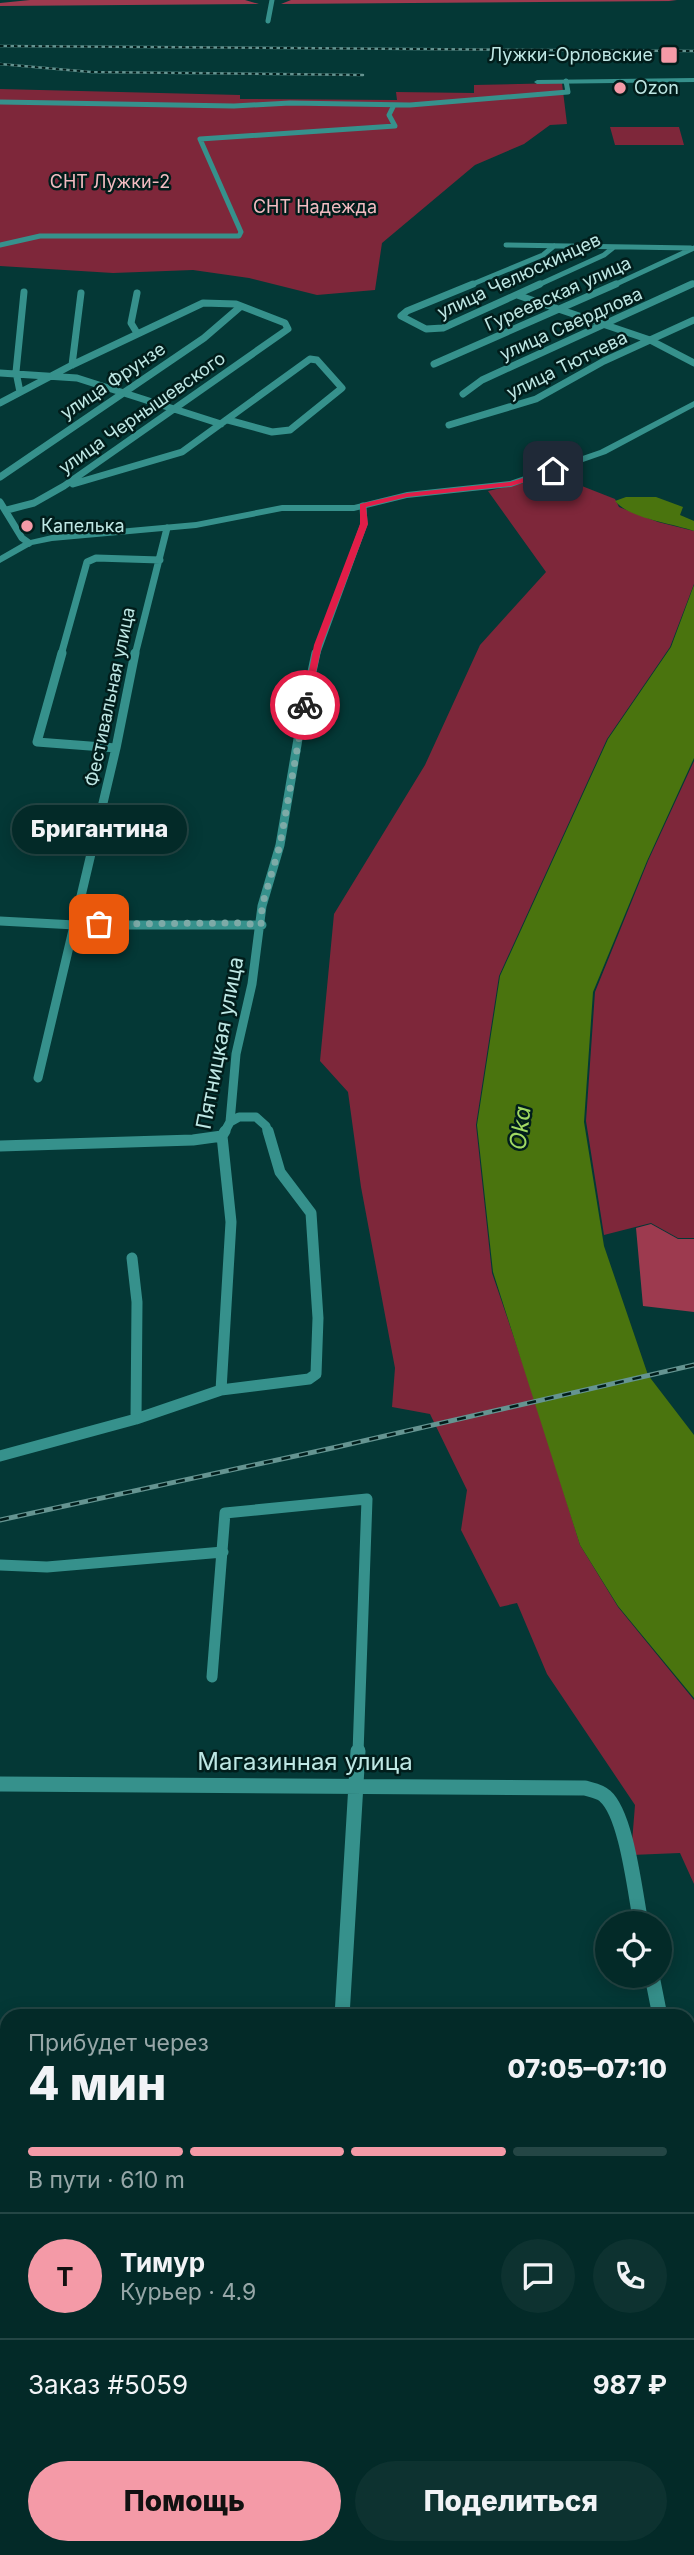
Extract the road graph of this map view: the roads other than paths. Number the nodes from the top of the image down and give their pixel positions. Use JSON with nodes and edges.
{"nodes":[{"id":1,"x":272,"y":0,"type":"edge"},
{"id":2,"x":268,"y":21,"type":"dead end"},
{"id":3,"x":694,"y":80,"type":"edge"},
{"id":4,"x":566,"y":81,"type":"junction"},
{"id":5,"x":537,"y":82,"type":"dead end"},
{"id":6,"x":0,"y":102,"type":"edge"},
{"id":7,"x":394,"y":105,"type":"junction"},
{"id":8,"x":0,"y":245,"type":"edge"},
{"id":9,"x":506,"y":245,"type":"dead end"},
{"id":10,"x":554,"y":246,"type":"junction"},
{"id":11,"x":614,"y":247,"type":"junction"},
{"id":12,"x":694,"y":248,"type":"edge"},
{"id":13,"x":694,"y":283,"type":"edge"},
{"id":14,"x":24,"y":292,"type":"dead end"},
{"id":15,"x":80,"y":293,"type":"dead end"},
{"id":16,"x":137,"y":293,"type":"dead end"},
{"id":17,"x":517,"y":295,"type":"junction"},
{"id":18,"x":240,"y":307,"type":"junction"},
{"id":19,"x":561,"y":309,"type":"junction"},
{"id":20,"x":694,"y":320,"type":"edge"},
{"id":21,"x":607,"y":324,"type":"junction"},
{"id":22,"x":137,"y":333,"type":"junction"},
{"id":23,"x":650,"y":340,"type":"junction"},
{"id":24,"x":694,"y":363,"type":"edge"},
{"id":25,"x":434,"y":364,"type":"dead end"},
{"id":26,"x":72,"y":365,"type":"junction"},
{"id":27,"x":16,"y":372,"type":"junction"},
{"id":28,"x":0,"y":373,"type":"edge"},
{"id":29,"x":54,"y":375,"type":"junction"},
{"id":30,"x":20,"y":392,"type":"junction"},
{"id":31,"x":122,"y":394,"type":"junction"},
{"id":32,"x":463,"y":394,"type":"dead end"},
{"id":33,"x":0,"y":403,"type":"edge"},
{"id":34,"x":694,"y":404,"type":"edge"},
{"id":35,"x":173,"y":409,"type":"junction"},
{"id":36,"x":224,"y":422,"type":"junction"},
{"id":37,"x":449,"y":425,"type":"dead end"},
{"id":38,"x":0,"y":477,"type":"edge"},
{"id":39,"x":64,"y":486,"type":"junction"},
{"id":40,"x":0,"y":502,"type":"edge"},
{"id":41,"x":363,"y":506,"type":"junction"},
{"id":42,"x":7,"y":510,"type":"junction"},
{"id":43,"x":167,"y":528,"type":"junction"},
{"id":44,"x":29,"y":543,"type":"junction"},
{"id":45,"x":160,"y":559,"type":"junction"},
{"id":46,"x":0,"y":560,"type":"edge"},
{"id":47,"x":116,"y":748,"type":"junction"},
{"id":48,"x":0,"y":921,"type":"edge"},
{"id":49,"x":75,"y":925,"type":"junction"},
{"id":50,"x":261,"y":925,"type":"junction"},
{"id":51,"x":38,"y":1078,"type":"dead end"},
{"id":52,"x":230,"y":1122,"type":"junction"},
{"id":53,"x":222,"y":1136,"type":"junction"},
{"id":54,"x":0,"y":1146,"type":"edge"},
{"id":55,"x":132,"y":1258,"type":"dead end"},
{"id":56,"x":221,"y":1390,"type":"junction"},
{"id":57,"x":136,"y":1419,"type":"junction"},
{"id":58,"x":0,"y":1456,"type":"edge"},
{"id":59,"x":223,"y":1552,"type":"junction"},
{"id":60,"x":0,"y":1565,"type":"edge"},
{"id":61,"x":212,"y":1677,"type":"dead end"},
{"id":62,"x":0,"y":1784,"type":"edge"},
{"id":63,"x":357,"y":1785,"type":"junction"},
{"id":64,"x":638,"y":1911,"type":"edge"},
{"id":65,"x":654,"y":1988,"type":"edge"},
{"id":66,"x":342,"y":2009,"type":"edge"},
{"id":67,"x":659,"y":2009,"type":"edge"}],
"edges":[{"from":1,"to":2,"type":"street"},
{"from":3,"to":4,"type":"street"},
{"from":4,"to":5,"type":"street"},
{"from":4,"to":7,"type":"street"},
{"from":6,"to":7,"type":"street"},
{"from":7,"to":8,"type":"street"},
{"from":9,"to":10,"type":"street"},
{"from":10,"to":11,"type":"street"},
{"from":10,"to":17,"type":"street","name":"улица Челюскинцев"},
{"from":11,"to":12,"type":"street"},
{"from":11,"to":17,"type":"street","name":"улица Челюскинцев"},
{"from":12,"to":19,"type":"street","name":"Гуреевская улица"},
{"from":13,"to":21,"type":"street","name":"улица Свердлова"},
{"from":14,"to":27,"type":"street"},
{"from":15,"to":26,"type":"street"},
{"from":16,"to":22,"type":"street"},
{"from":17,"to":19,"type":"street"},
{"from":18,"to":22,"type":"street"},
{"from":18,"to":31,"type":"street","name":"улица Фрунзе"},
{"from":18,"to":35,"type":"street","name":"улица Чернышевского"},
{"from":19,"to":21,"type":"street"},
{"from":19,"to":25,"type":"street","name":"Гуреевская улица"},
{"from":20,"to":23,"type":"street","name":"улица Тютчева"},
{"from":21,"to":23,"type":"street"},
{"from":21,"to":32,"type":"street","name":"улица Свердлова"},
{"from":22,"to":26,"type":"street"},
{"from":23,"to":24,"type":"street"},
{"from":23,"to":37,"type":"street","name":"улица Тютчева"},
{"from":26,"to":29,"type":"street"},
{"from":27,"to":28,"type":"street"},
{"from":27,"to":29,"type":"street"},
{"from":27,"to":30,"type":"street"},
{"from":29,"to":30,"type":"street"},
{"from":29,"to":31,"type":"street"},
{"from":30,"to":33,"type":"street"},
{"from":31,"to":35,"type":"street"},
{"from":31,"to":38,"type":"street","name":"улица Фрунзе"},
{"from":34,"to":41,"type":"street"},
{"from":35,"to":36,"type":"street"},
{"from":35,"to":39,"type":"street","name":"улица Чернышевского"},
{"from":36,"to":36,"type":"street"},
{"from":36,"to":39,"type":"street"},
{"from":39,"to":42,"type":"street","name":"улица Чернышевского"},
{"from":40,"to":42,"type":"street"},
{"from":41,"to":43,"type":"street"},
{"from":41,"to":50,"type":"street","name":"Пятницкая улица"},
{"from":42,"to":44,"type":"street"},
{"from":43,"to":44,"type":"street"},
{"from":43,"to":45,"type":"street","name":"Фестивальная улица"},
{"from":44,"to":46,"type":"street"},
{"from":45,"to":47,"type":"street","name":"Фестивальная улица"},
{"from":45,"to":47,"type":"street"},
{"from":47,"to":49,"type":"street","name":"Фестивальная улица"},
{"from":48,"to":49,"type":"street"},
{"from":49,"to":50,"type":"street"},
{"from":49,"to":51,"type":"street","name":"Фестивальная улица"},
{"from":50,"to":52,"type":"street","name":"Пятницкая улица"},
{"from":52,"to":53,"type":"street","name":"Пятницкая улица"},
{"from":52,"to":56,"type":"street"},
{"from":53,"to":54,"type":"street"},
{"from":53,"to":56,"type":"street","name":"Пятницкая улица"},
{"from":55,"to":57,"type":"street"},
{"from":56,"to":57,"type":"street"},
{"from":57,"to":58,"type":"street"},
{"from":59,"to":60,"type":"street"},
{"from":59,"to":61,"type":"street"},
{"from":59,"to":63,"type":"street"},
{"from":62,"to":63,"type":"street","name":"Магазинная улица"},
{"from":63,"to":64,"type":"street","name":"Магазинная улица"},
{"from":63,"to":66,"type":"street"},
{"from":65,"to":67,"type":"street"}]}
